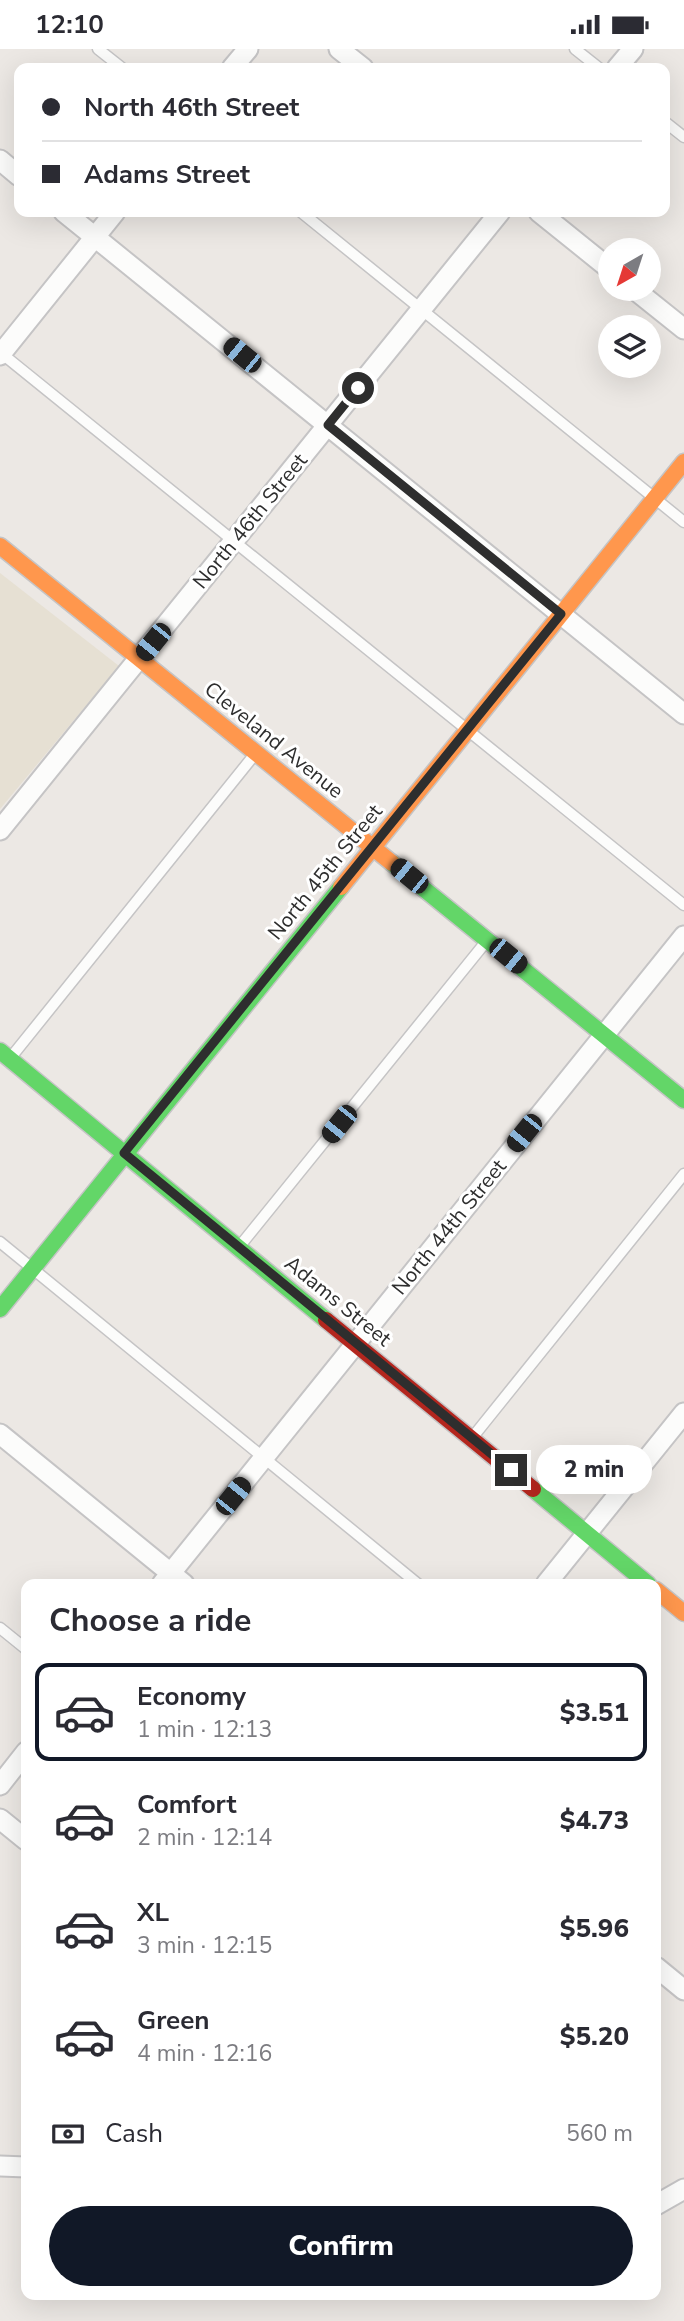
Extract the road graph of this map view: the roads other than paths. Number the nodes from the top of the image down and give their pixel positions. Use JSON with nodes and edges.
{"nodes":[{"id":1,"x":98,"y":49,"type":"edge"},
{"id":2,"x":248,"y":49,"type":"edge"},
{"id":3,"x":339,"y":49,"type":"edge"},
{"id":4,"x":575,"y":49,"type":"edge"},
{"id":5,"x":633,"y":49,"type":"edge"},
{"id":6,"x":116,"y":63,"type":"edge"},
{"id":7,"x":236,"y":63,"type":"edge"},
{"id":8,"x":357,"y":63,"type":"edge"},
{"id":9,"x":593,"y":63,"type":"edge"},
{"id":10,"x":621,"y":63,"type":"edge"},
{"id":11,"x":670,"y":126,"type":"edge"},
{"id":12,"x":684,"y":137,"type":"edge"},
{"id":13,"x":0,"y":160,"type":"edge"},
{"id":14,"x":14,"y":172,"type":"edge"},
{"id":15,"x":70,"y":217,"type":"edge"},
{"id":16,"x":111,"y":217,"type":"edge"},
{"id":17,"x":307,"y":217,"type":"edge"},
{"id":18,"x":496,"y":217,"type":"edge"},
{"id":19,"x":545,"y":217,"type":"edge"},
{"id":20,"x":95,"y":237,"type":"junction"},
{"id":21,"x":598,"y":260,"type":"edge"},
{"id":22,"x":649,"y":301,"type":"edge"},
{"id":23,"x":422,"y":309,"type":"junction"},
{"id":24,"x":684,"y":329,"type":"edge"},
{"id":25,"x":1,"y":354,"type":"edge"},
{"id":26,"x":328,"y":425,"type":"junction"},
{"id":27,"x":684,"y":462,"type":"edge"},
{"id":28,"x":655,"y":498,"type":"junction"},
{"id":29,"x":684,"y":522,"type":"edge"},
{"id":30,"x":233,"y":542,"type":"junction"},
{"id":31,"x":0,"y":546,"type":"edge"},
{"id":32,"x":561,"y":614,"type":"junction"},
{"id":33,"x":139,"y":658,"type":"junction"},
{"id":34,"x":684,"y":714,"type":"edge"},
{"id":35,"x":467,"y":730,"type":"junction"},
{"id":36,"x":256,"y":752,"type":"junction"},
{"id":37,"x":0,"y":830,"type":"edge"},
{"id":38,"x":372,"y":847,"type":"junction"},
{"id":39,"x":684,"y":905,"type":"edge"},
{"id":40,"x":684,"y":936,"type":"edge"},
{"id":41,"x":488,"y":940,"type":"junction"},
{"id":42,"x":604,"y":1034,"type":"junction"},
{"id":43,"x":5,"y":1055,"type":"edge"},
{"id":44,"x":684,"y":1100,"type":"edge"},
{"id":45,"x":124,"y":1153,"type":"junction"},
{"id":46,"x":684,"y":1174,"type":"edge"},
{"id":47,"x":0,"y":1242,"type":"edge"},
{"id":48,"x":239,"y":1248,"type":"junction"},
{"id":49,"x":33,"y":1269,"type":"junction"},
{"id":50,"x":0,"y":1309,"type":"edge"},
{"id":51,"x":355,"y":1343,"type":"junction"},
{"id":52,"x":684,"y":1413,"type":"edge"},
{"id":53,"x":0,"y":1434,"type":"edge"},
{"id":54,"x":471,"y":1438,"type":"junction"},
{"id":55,"x":265,"y":1457,"type":"junction"},
{"id":56,"x":587,"y":1533,"type":"junction"},
{"id":57,"x":171,"y":1579,"type":"edge"},
{"id":58,"x":173,"y":1579,"type":"edge"},
{"id":59,"x":412,"y":1579,"type":"edge"},
{"id":60,"x":550,"y":1579,"type":"edge"},
{"id":61,"x":642,"y":1579,"type":"edge"},
{"id":62,"x":661,"y":1594,"type":"edge"},
{"id":63,"x":684,"y":1613,"type":"edge"},
{"id":64,"x":0,"y":1628,"type":"edge"},
{"id":65,"x":21,"y":1645,"type":"edge"},
{"id":66,"x":21,"y":1758,"type":"edge"},
{"id":67,"x":0,"y":1785,"type":"edge"},
{"id":68,"x":0,"y":1819,"type":"edge"},
{"id":69,"x":21,"y":1836,"type":"edge"},
{"id":70,"x":661,"y":1971,"type":"edge"},
{"id":71,"x":684,"y":1990,"type":"edge"},
{"id":72,"x":0,"y":2166,"type":"edge"},
{"id":73,"x":21,"y":2167,"type":"edge"},
{"id":74,"x":684,"y":2189,"type":"edge"},
{"id":75,"x":661,"y":2202,"type":"edge"}],
"edges":[{"from":1,"to":6,"type":"lane"},
{"from":2,"to":7,"type":"street"},
{"from":3,"to":8,"type":"street"},
{"from":4,"to":9,"type":"lane"},
{"from":5,"to":10,"type":"street"},
{"from":11,"to":12,"type":"lane"},
{"from":13,"to":14,"type":"street"},
{"from":15,"to":20,"type":"street"},
{"from":16,"to":20,"type":"street"},
{"from":17,"to":23,"type":"lane"},
{"from":18,"to":23,"type":"street","name":"North 46th Street"},
{"from":19,"to":21,"type":"street"},
{"from":20,"to":25,"type":"street"},
{"from":20,"to":26,"type":"street"},
{"from":22,"to":24,"type":"street"},
{"from":23,"to":26,"type":"street","name":"North 46th Street"},
{"from":23,"to":28,"type":"lane"},
{"from":25,"to":30,"type":"lane"},
{"from":26,"to":30,"type":"street","name":"North 46th Street"},
{"from":26,"to":32,"type":"street"},
{"from":27,"to":28,"type":"street","name":"North 45th Street"},
{"from":28,"to":29,"type":"lane"},
{"from":28,"to":32,"type":"street","name":"North 45th Street"},
{"from":30,"to":33,"type":"street","name":"North 46th Street"},
{"from":30,"to":35,"type":"lane"},
{"from":31,"to":33,"type":"street","name":"Cleveland Avenue"},
{"from":32,"to":34,"type":"street"},
{"from":32,"to":35,"type":"street","name":"North 45th Street"},
{"from":33,"to":36,"type":"street","name":"Cleveland Avenue"},
{"from":33,"to":37,"type":"street","name":"North 46th Street"},
{"from":35,"to":38,"type":"street","name":"North 45th Street"},
{"from":35,"to":39,"type":"lane"},
{"from":36,"to":38,"type":"street","name":"Cleveland Avenue"},
{"from":36,"to":43,"type":"lane"},
{"from":38,"to":41,"type":"street","name":"Cleveland Avenue"},
{"from":38,"to":45,"type":"street","name":"North 45th Street"},
{"from":40,"to":42,"type":"street","name":"North 44th Street"},
{"from":41,"to":42,"type":"street","name":"Cleveland Avenue"},
{"from":41,"to":48,"type":"lane"},
{"from":42,"to":44,"type":"street","name":"Cleveland Avenue"},
{"from":42,"to":51,"type":"street","name":"North 44th Street"},
{"from":43,"to":45,"type":"street","name":"Adams Street"},
{"from":45,"to":48,"type":"street","name":"Adams Street"},
{"from":45,"to":49,"type":"street","name":"North 45th Street"},
{"from":46,"to":54,"type":"lane"},
{"from":47,"to":49,"type":"lane"},
{"from":48,"to":51,"type":"street","name":"Adams Street"},
{"from":49,"to":50,"type":"street","name":"North 45th Street"},
{"from":49,"to":55,"type":"lane"},
{"from":51,"to":54,"type":"street","name":"Adams Street"},
{"from":51,"to":55,"type":"street","name":"North 44th Street"},
{"from":52,"to":56,"type":"street"},
{"from":53,"to":57,"type":"street"},
{"from":54,"to":56,"type":"street","name":"Adams Street"},
{"from":55,"to":58,"type":"street","name":"North 44th Street"},
{"from":55,"to":59,"type":"lane"},
{"from":56,"to":60,"type":"street"},
{"from":56,"to":61,"type":"street","name":"Adams Street"},
{"from":62,"to":63,"type":"street"},
{"from":64,"to":65,"type":"lane"},
{"from":66,"to":67,"type":"street"},
{"from":68,"to":69,"type":"street"},
{"from":70,"to":71,"type":"street"},
{"from":72,"to":73,"type":"street"},
{"from":74,"to":75,"type":"street"}]}
